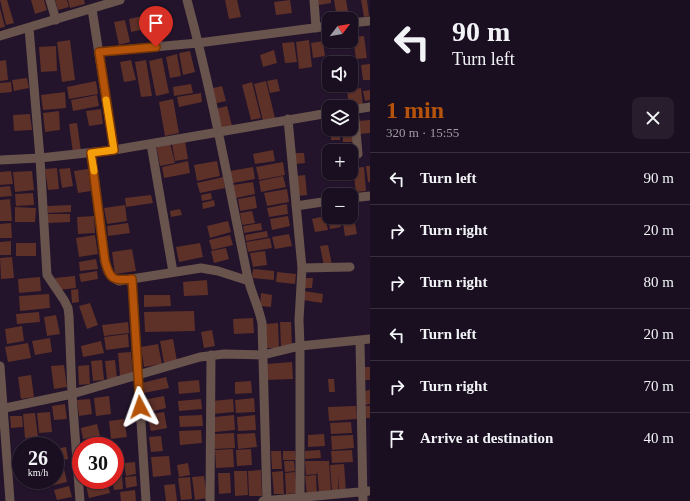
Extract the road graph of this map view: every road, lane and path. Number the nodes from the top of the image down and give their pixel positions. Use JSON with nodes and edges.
{"nodes":[{"id":1,"x":50,"y":0,"type":"edge"},
{"id":2,"x":120,"y":0,"type":"edge"},
{"id":3,"x":187,"y":0,"type":"edge"},
{"id":4,"x":314,"y":0,"type":"edge"},
{"id":5,"x":92,"y":9,"type":"junction"},
{"id":6,"x":56,"y":20,"type":"junction"},
{"id":7,"x":370,"y":21,"type":"edge"},
{"id":8,"x":358,"y":22,"type":"edge"},
{"id":9,"x":322,"y":27,"type":"edge"},
{"id":10,"x":29,"y":28,"type":"junction"},
{"id":11,"x":316,"y":28,"type":"junction"},
{"id":12,"x":0,"y":36,"type":"edge"},
{"id":13,"x":198,"y":43,"type":"junction"},
{"id":14,"x":99,"y":52,"type":"junction"},
{"id":15,"x":370,"y":107,"type":"edge"},
{"id":16,"x":358,"y":108,"type":"edge"},
{"id":17,"x":322,"y":114,"type":"edge"},
{"id":18,"x":288,"y":119,"type":"junction"},
{"id":19,"x":218,"y":132,"type":"junction"},
{"id":20,"x":151,"y":144,"type":"junction"},
{"id":21,"x":114,"y":150,"type":"junction"},
{"id":22,"x":91,"y":153,"type":"junction"},
{"id":23,"x":40,"y":158,"type":"junction"},
{"id":24,"x":0,"y":160,"type":"edge"},
{"id":25,"x":370,"y":196,"type":"edge"},
{"id":26,"x":358,"y":197,"type":"edge"},
{"id":27,"x":322,"y":202,"type":"edge"},
{"id":28,"x":296,"y":206,"type":"junction"},
{"id":29,"x":350,"y":267,"type":"dead end"},
{"id":30,"x":302,"y":268,"type":"junction"},
{"id":31,"x":174,"y":272,"type":"junction"},
{"id":32,"x":132,"y":279,"type":"junction"},
{"id":33,"x":249,"y":281,"type":"junction"},
{"id":34,"x":370,"y":338,"type":"edge"},
{"id":35,"x":360,"y":340,"type":"junction"},
{"id":36,"x":300,"y":346,"type":"junction"},
{"id":37,"x":211,"y":355,"type":"junction"},
{"id":38,"x":263,"y":355,"type":"junction"},
{"id":39,"x":0,"y":366,"type":"edge"},
{"id":40,"x":137,"y":376,"type":"junction"},
{"id":41,"x":72,"y":394,"type":"junction"},
{"id":42,"x":2,"y":409,"type":"edge"},
{"id":43,"x":365,"y":495,"type":"edge"},
{"id":44,"x":300,"y":500,"type":"edge"},
{"id":45,"x":10,"y":501,"type":"edge"},
{"id":46,"x":80,"y":501,"type":"edge"},
{"id":47,"x":146,"y":501,"type":"edge"},
{"id":48,"x":210,"y":501,"type":"edge"},
{"id":49,"x":263,"y":501,"type":"edge"},
{"id":50,"x":267,"y":501,"type":"edge"}],
"edges":[{"from":1,"to":6,"type":"street"},
{"from":2,"to":5,"type":"street"},
{"from":3,"to":13,"type":"street"},
{"from":4,"to":11,"type":"street"},
{"from":5,"to":6,"type":"street"},
{"from":5,"to":14,"type":"street"},
{"from":6,"to":10,"type":"street"},
{"from":7,"to":8,"type":"street"},
{"from":9,"to":11,"type":"street"},
{"from":10,"to":12,"type":"street"},
{"from":10,"to":23,"type":"street"},
{"from":11,"to":13,"type":"street"},
{"from":13,"to":14,"type":"street"},
{"from":13,"to":19,"type":"street"},
{"from":14,"to":21,"type":"street"},
{"from":15,"to":16,"type":"street"},
{"from":17,"to":18,"type":"street"},
{"from":18,"to":19,"type":"street"},
{"from":18,"to":28,"type":"street"},
{"from":19,"to":20,"type":"street"},
{"from":19,"to":33,"type":"street"},
{"from":20,"to":21,"type":"street"},
{"from":20,"to":31,"type":"street"},
{"from":21,"to":22,"type":"street"},
{"from":22,"to":23,"type":"street"},
{"from":22,"to":32,"type":"street"},
{"from":23,"to":24,"type":"street"},
{"from":23,"to":41,"type":"street"},
{"from":25,"to":26,"type":"street"},
{"from":27,"to":28,"type":"street"},
{"from":28,"to":30,"type":"street"},
{"from":29,"to":30,"type":"street"},
{"from":30,"to":36,"type":"street"},
{"from":31,"to":32,"type":"street"},
{"from":31,"to":33,"type":"street"},
{"from":32,"to":40,"type":"street"},
{"from":33,"to":38,"type":"street"},
{"from":34,"to":35,"type":"street"},
{"from":35,"to":36,"type":"street"},
{"from":35,"to":43,"type":"street"},
{"from":36,"to":38,"type":"street"},
{"from":36,"to":44,"type":"street"},
{"from":37,"to":38,"type":"street"},
{"from":37,"to":40,"type":"street"},
{"from":37,"to":48,"type":"street"},
{"from":38,"to":50,"type":"street"},
{"from":39,"to":42,"type":"street"},
{"from":40,"to":41,"type":"street"},
{"from":40,"to":47,"type":"street"},
{"from":41,"to":42,"type":"street"},
{"from":41,"to":46,"type":"street"},
{"from":42,"to":45,"type":"street"},
{"from":43,"to":44,"type":"street"},
{"from":44,"to":50,"type":"street"},
{"from":49,"to":50,"type":"street"}]}
